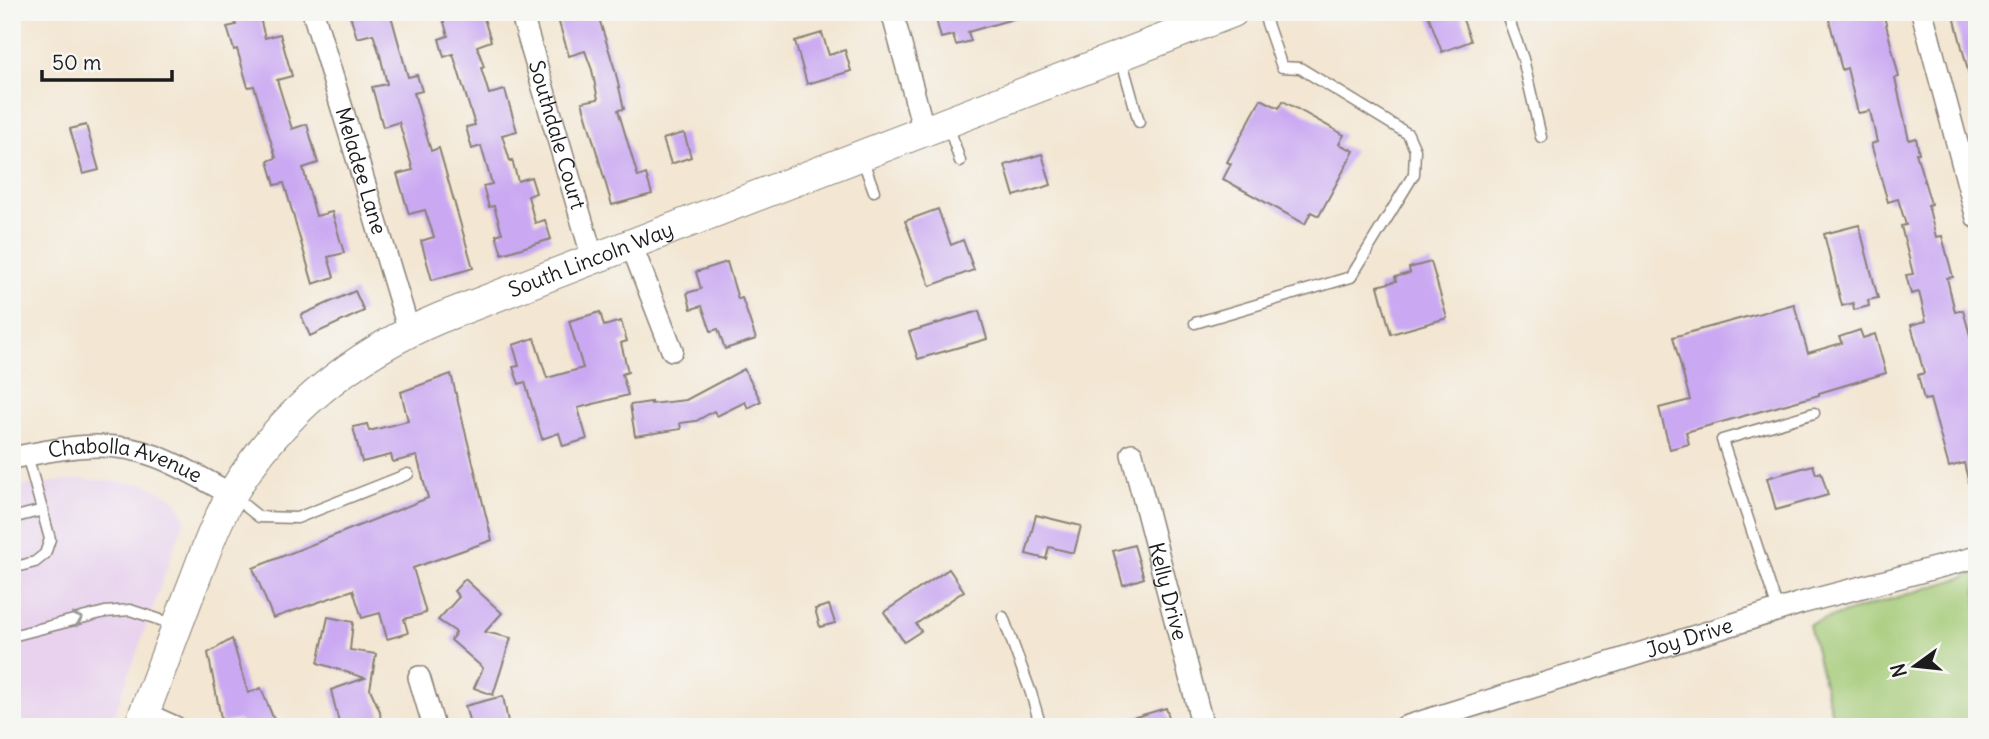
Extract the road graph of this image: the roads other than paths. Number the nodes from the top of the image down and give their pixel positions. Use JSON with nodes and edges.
{"nodes":[{"id":1,"x":313,"y":12,"type":"edge"},
{"id":2,"x":521,"y":12,"type":"edge"},
{"id":3,"x":892,"y":12,"type":"edge"},
{"id":4,"x":1233,"y":12,"type":"edge"},
{"id":5,"x":1263,"y":12,"type":"edge"},
{"id":6,"x":1506,"y":12,"type":"edge"},
{"id":7,"x":1922,"y":12,"type":"edge"},
{"id":8,"x":1120,"y":55,"type":"junction"},
{"id":9,"x":1139,"y":122,"type":"dead end"},
{"id":10,"x":936,"y":127,"type":"junction"},
{"id":11,"x":1541,"y":137,"type":"dead end"},
{"id":12,"x":862,"y":155,"type":"junction"},
{"id":13,"x":960,"y":161,"type":"dead end"},
{"id":14,"x":874,"y":191,"type":"dead end"},
{"id":15,"x":1977,"y":218,"type":"edge"},
{"id":16,"x":631,"y":244,"type":"junction"},
{"id":17,"x":593,"y":259,"type":"junction"},
{"id":18,"x":1195,"y":323,"type":"dead end"},
{"id":19,"x":409,"y":331,"type":"junction"},
{"id":20,"x":672,"y":350,"type":"dead end"},
{"id":21,"x":1814,"y":413,"type":"dead end"},
{"id":22,"x":1132,"y":454,"type":"dead end"},
{"id":23,"x":19,"y":456,"type":"edge"},
{"id":24,"x":408,"y":474,"type":"dead end"},
{"id":25,"x":232,"y":495,"type":"junction"},
{"id":26,"x":43,"y":510,"type":"junction"},
{"id":27,"x":12,"y":518,"type":"edge"},
{"id":28,"x":1977,"y":557,"type":"edge"},
{"id":29,"x":12,"y":568,"type":"edge"},
{"id":30,"x":1778,"y":610,"type":"junction"},
{"id":31,"x":1003,"y":617,"type":"dead end"},
{"id":32,"x":177,"y":625,"type":"junction"},
{"id":33,"x":12,"y":636,"type":"edge"},
{"id":34,"x":419,"y":677,"type":"dead end"},
{"id":35,"x":141,"y":720,"type":"edge"},
{"id":36,"x":175,"y":727,"type":"edge"},
{"id":37,"x":433,"y":727,"type":"edge"},
{"id":38,"x":1041,"y":727,"type":"edge"},
{"id":39,"x":1203,"y":727,"type":"edge"},
{"id":40,"x":1405,"y":727,"type":"edge"}],
"edges":[{"from":1,"to":19,"type":"street","name":"Meladee Lane"},
{"from":2,"to":17,"type":"street","name":"Southdale Court"},
{"from":3,"to":10,"type":"street"},
{"from":4,"to":8,"type":"main road","name":"South Lincoln Way"},
{"from":5,"to":18,"type":"lane"},
{"from":6,"to":11,"type":"lane"},
{"from":7,"to":15,"type":"street"},
{"from":8,"to":9,"type":"lane"},
{"from":8,"to":10,"type":"main road","name":"South Lincoln Way"},
{"from":10,"to":12,"type":"main road","name":"South Lincoln Way"},
{"from":10,"to":13,"type":"lane"},
{"from":12,"to":14,"type":"lane"},
{"from":12,"to":16,"type":"main road","name":"South Lincoln Way"},
{"from":16,"to":17,"type":"main road","name":"South Lincoln Way"},
{"from":16,"to":20,"type":"street"},
{"from":17,"to":19,"type":"main road","name":"South Lincoln Way"},
{"from":19,"to":25,"type":"main road","name":"South Lincoln Way"},
{"from":21,"to":30,"type":"lane"},
{"from":22,"to":39,"type":"street","name":"Kelly Drive"},
{"from":23,"to":25,"type":"street","name":"Chabolla Avenue"},
{"from":23,"to":26,"type":"lane"},
{"from":24,"to":25,"type":"lane"},
{"from":25,"to":32,"type":"main road","name":"South Lincoln Way"},
{"from":26,"to":27,"type":"lane"},
{"from":26,"to":29,"type":"lane"},
{"from":28,"to":30,"type":"street","name":"Joy Drive"},
{"from":30,"to":40,"type":"street","name":"Joy Drive"},
{"from":31,"to":38,"type":"lane"},
{"from":33,"to":32,"type":"lane","one_way":true},
{"from":32,"to":35,"type":"main road","name":"South Lincoln Way"},
{"from":34,"to":37,"type":"street"},
{"from":35,"to":36,"type":"street"}]}
